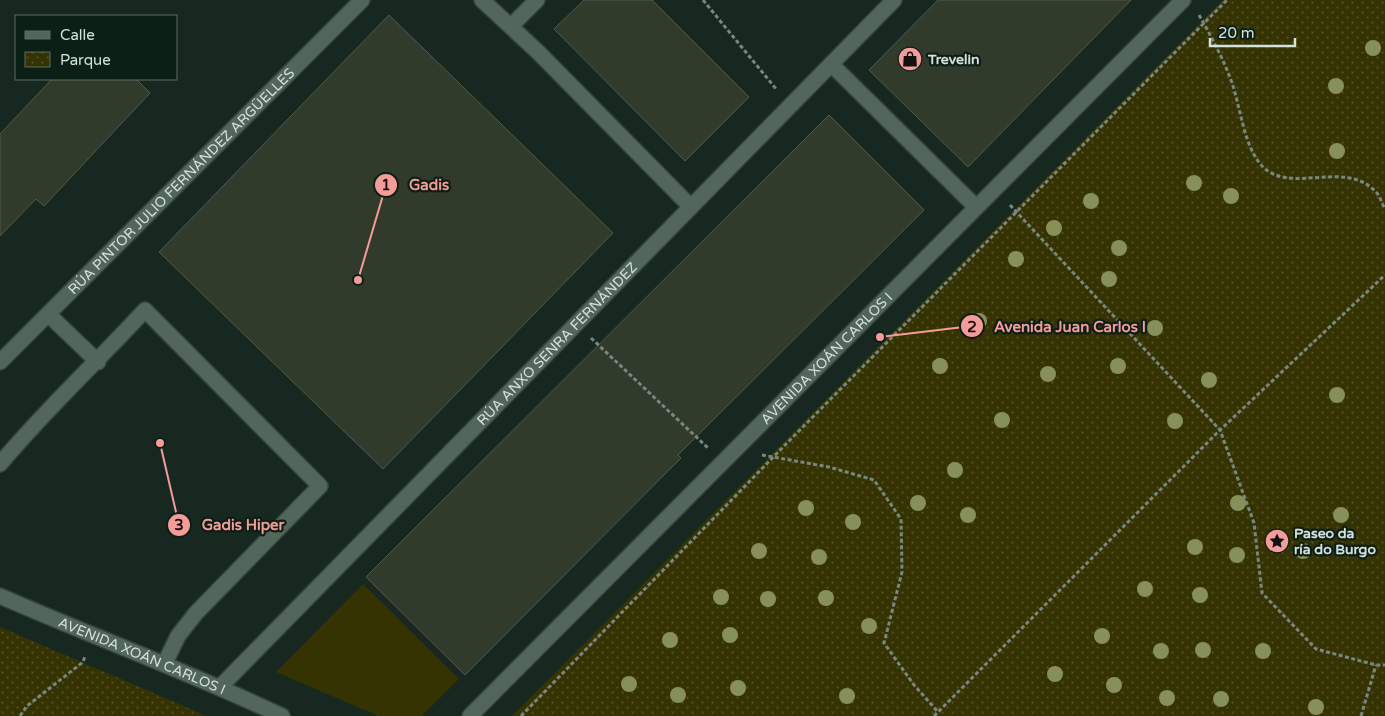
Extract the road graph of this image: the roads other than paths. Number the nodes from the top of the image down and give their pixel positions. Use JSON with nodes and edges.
{"nodes":[{"id":1,"x":362,"y":0,"type":"edge"},
{"id":2,"x":482,"y":0,"type":"edge"},
{"id":3,"x":537,"y":0,"type":"edge"},
{"id":4,"x":894,"y":0,"type":"edge"},
{"id":5,"x":1183,"y":0,"type":"edge"},
{"id":6,"x":511,"y":26,"type":"junction"},
{"id":7,"x":831,"y":64,"type":"junction"},
{"id":8,"x":691,"y":207,"type":"junction"},
{"id":9,"x":976,"y":207,"type":"junction"},
{"id":10,"x":49,"y":315,"type":"junction"},
{"id":11,"x":0,"y":362,"type":"edge"},
{"id":12,"x":98,"y":362,"type":"junction"},
{"id":13,"x":0,"y":464,"type":"edge"},
{"id":14,"x":0,"y":596,"type":"edge"},
{"id":15,"x":165,"y":663,"type":"junction"},
{"id":16,"x":220,"y":686,"type":"junction"},
{"id":17,"x":282,"y":716,"type":"edge"},
{"id":18,"x":470,"y":716,"type":"edge"}],
"edges":[{"from":1,"to":10,"type":"street","name":"RÚA PINTOR JULIO FERNÁNDEZ ARGÜELLES"},
{"from":2,"to":6,"type":"street"},
{"from":3,"to":6,"type":"street"},
{"from":4,"to":7,"type":"street","name":"RÚA ANXO SENRA FERNÁNDEZ"},
{"from":5,"to":9,"type":"street","name":"AVENIDA XOÁN CARLOS I"},
{"from":6,"to":8,"type":"street"},
{"from":7,"to":8,"type":"street","name":"RÚA ANXO SENRA FERNÁNDEZ"},
{"from":7,"to":9,"type":"street"},
{"from":8,"to":16,"type":"street","name":"RÚA ANXO SENRA FERNÁNDEZ"},
{"from":9,"to":18,"type":"street","name":"AVENIDA XOÁN CARLOS I"},
{"from":10,"to":11,"type":"street","name":"RÚA PINTOR JULIO FERNÁNDEZ ARGÜELLES"},
{"from":10,"to":12,"type":"street"},
{"from":12,"to":13,"type":"street"},
{"from":12,"to":15,"type":"street"},
{"from":14,"to":15,"type":"street","name":"AVENIDA XOÁN CARLOS I"},
{"from":15,"to":16,"type":"street","name":"AVENIDA XOÁN CARLOS I"},
{"from":16,"to":17,"type":"street","name":"AVENIDA XOÁN CARLOS I"}]}
